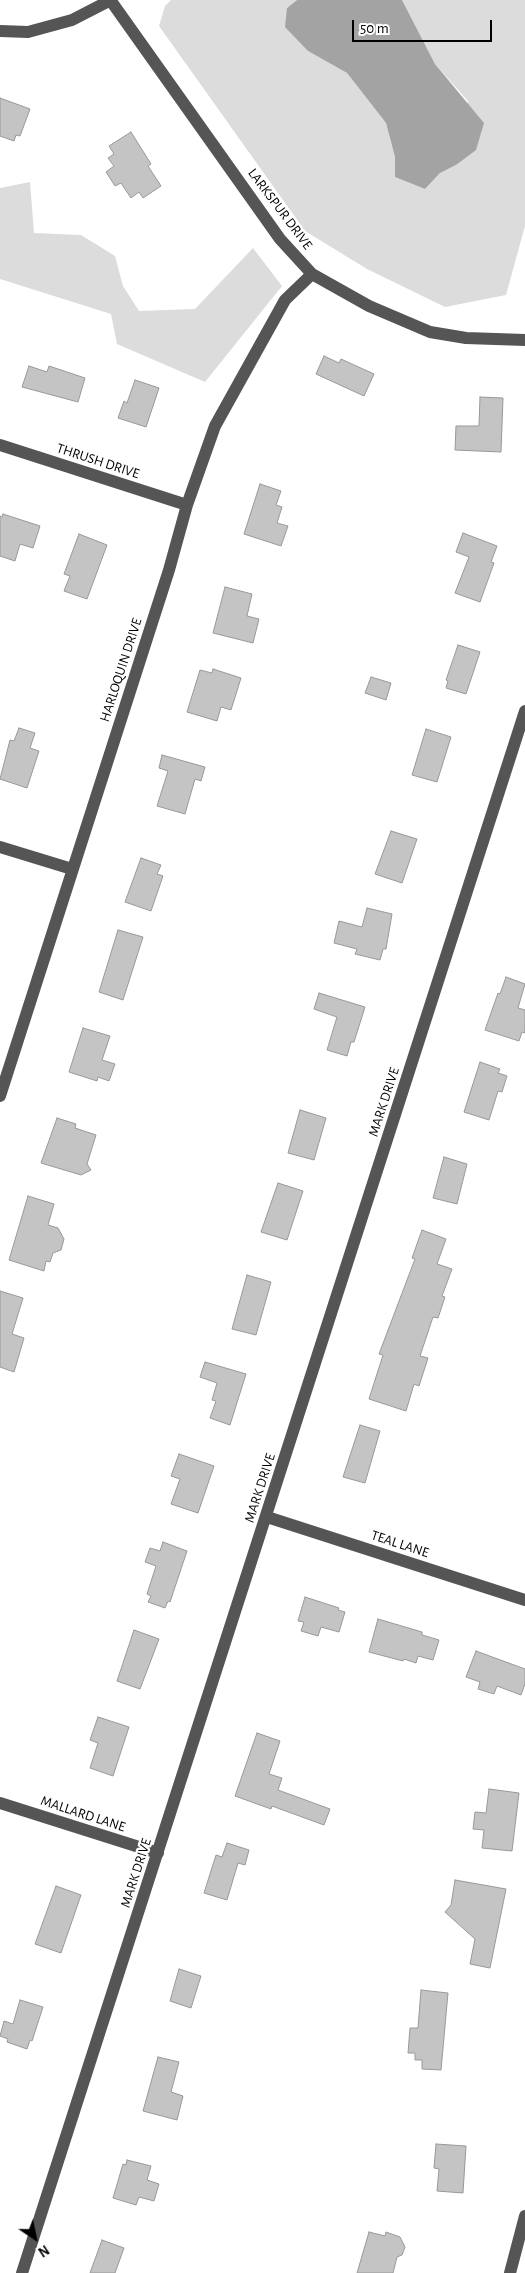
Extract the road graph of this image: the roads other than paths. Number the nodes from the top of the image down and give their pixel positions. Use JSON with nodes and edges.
{"nodes":[{"id":1,"x":111,"y":0,"type":"edge"},
{"id":2,"x":0,"y":31,"type":"edge"},
{"id":3,"x":312,"y":274,"type":"junction"},
{"id":4,"x":525,"y":340,"type":"edge"},
{"id":5,"x":0,"y":445,"type":"edge"},
{"id":6,"x":187,"y":505,"type":"junction"},
{"id":7,"x":525,"y":711,"type":"edge"},
{"id":8,"x":0,"y":847,"type":"edge"},
{"id":9,"x":72,"y":869,"type":"junction"},
{"id":10,"x":0,"y":1096,"type":"edge"},
{"id":11,"x":266,"y":1517,"type":"junction"},
{"id":12,"x":525,"y":1600,"type":"edge"},
{"id":13,"x":0,"y":1803,"type":"edge"},
{"id":14,"x":158,"y":1853,"type":"junction"},
{"id":15,"x":525,"y":2216,"type":"edge"},
{"id":16,"x":22,"y":2273,"type":"edge"},
{"id":17,"x":510,"y":2273,"type":"edge"}],
"edges":[{"from":1,"to":2,"type":"street"},
{"from":1,"to":3,"type":"street","name":"LARKSPUR DRIVE"},
{"from":3,"to":4,"type":"street","name":"LARKSPUR DRIVE"},
{"from":3,"to":6,"type":"street","name":"HARLOQUIN DRIVE"},
{"from":5,"to":6,"type":"street","name":"THRUSH DRIVE"},
{"from":6,"to":9,"type":"street","name":"HARLOQUIN DRIVE"},
{"from":7,"to":11,"type":"street","name":"MARK DRIVE"},
{"from":8,"to":9,"type":"street"},
{"from":9,"to":10,"type":"street","name":"HARLOQUIN DRIVE"},
{"from":11,"to":12,"type":"street","name":"TEAL LANE"},
{"from":11,"to":14,"type":"street","name":"MARK DRIVE"},
{"from":13,"to":14,"type":"street","name":"MALLARD LANE"},
{"from":14,"to":16,"type":"street","name":"MARK DRIVE"},
{"from":15,"to":17,"type":"street"}]}
